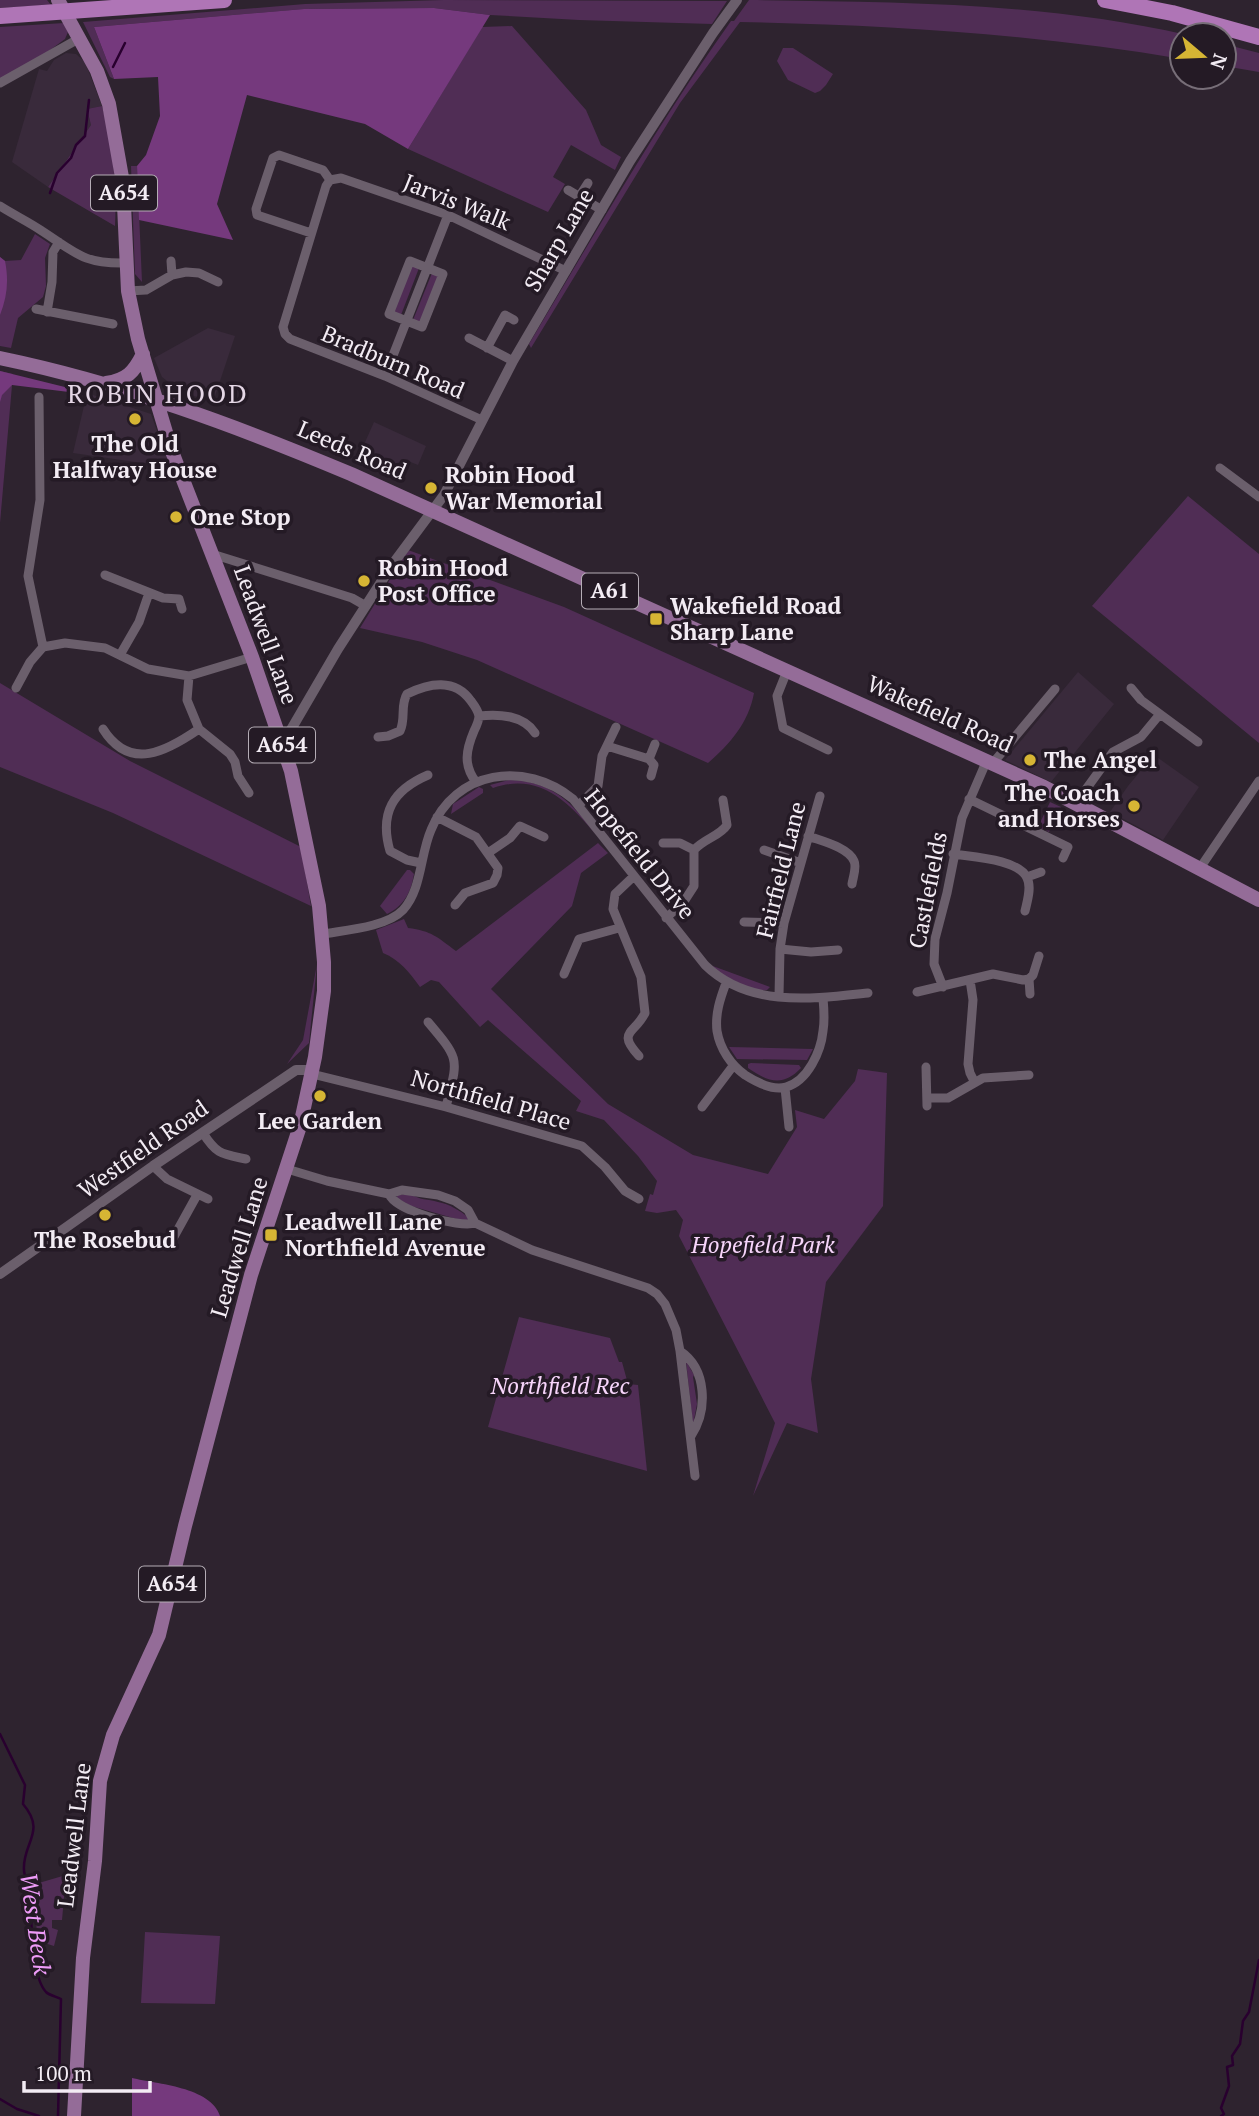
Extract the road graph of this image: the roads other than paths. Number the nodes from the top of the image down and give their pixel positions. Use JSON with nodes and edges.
{"nodes":[{"id":1,"x":224,"y":0,"type":"edge"},
{"id":2,"x":737,"y":0,"type":"edge"},
{"id":3,"x":1105,"y":0,"type":"edge"},
{"id":4,"x":55,"y":6,"type":"edge"},
{"id":5,"x":0,"y":16,"type":"edge"},
{"id":6,"x":1259,"y":37,"type":"edge"},
{"id":7,"x":80,"y":38,"type":"junction"},
{"id":8,"x":0,"y":83,"type":"edge"},
{"id":9,"x":330,"y":180,"type":"junction"},
{"id":10,"x":588,"y":183,"type":"dead end"},
{"id":11,"x":568,"y":190,"type":"dead end"},
{"id":12,"x":579,"y":197,"type":"junction"},
{"id":13,"x":0,"y":206,"type":"edge"},
{"id":14,"x":602,"y":209,"type":"junction"},
{"id":15,"x":448,"y":215,"type":"junction"},
{"id":16,"x":311,"y":233,"type":"junction"},
{"id":17,"x":58,"y":242,"type":"junction"},
{"id":18,"x":171,"y":261,"type":"dead end"},
{"id":19,"x":126,"y":263,"type":"junction"},
{"id":20,"x":427,"y":268,"type":"junction"},
{"id":21,"x":566,"y":271,"type":"junction"},
{"id":22,"x":172,"y":275,"type":"junction"},
{"id":23,"x":218,"y":282,"type":"dead end"},
{"id":24,"x":128,"y":290,"type":"junction"},
{"id":25,"x":36,"y":309,"type":"dead end"},
{"id":26,"x":47,"y":312,"type":"junction"},
{"id":27,"x":514,"y":320,"type":"dead end"},
{"id":28,"x":406,"y":321,"type":"junction"},
{"id":29,"x":113,"y":324,"type":"dead end"},
{"id":30,"x":469,"y":338,"type":"dead end"},
{"id":31,"x":487,"y":348,"type":"junction"},
{"id":32,"x":143,"y":354,"type":"junction"},
{"id":33,"x":0,"y":358,"type":"edge"},
{"id":34,"x":513,"y":361,"type":"junction"},
{"id":35,"x":385,"y":376,"type":"junction"},
{"id":36,"x":106,"y":383,"type":"junction"},
{"id":37,"x":39,"y":397,"type":"dead end"},
{"id":38,"x":157,"y":400,"type":"junction"},
{"id":39,"x":190,"y":412,"type":"junction"},
{"id":40,"x":482,"y":420,"type":"junction"},
{"id":41,"x":168,"y":438,"type":"junction"},
{"id":42,"x":1220,"y":468,"type":"dead end"},
{"id":43,"x":1259,"y":497,"type":"edge"},
{"id":44,"x":433,"y":511,"type":"junction"},
{"id":45,"x":211,"y":554,"type":"junction"},
{"id":46,"x":105,"y":575,"type":"dead end"},
{"id":47,"x":149,"y":593,"type":"junction"},
{"id":48,"x":366,"y":606,"type":"junction"},
{"id":49,"x":182,"y":610,"type":"dead end"},
{"id":50,"x":43,"y":648,"type":"junction"},
{"id":51,"x":120,"y":654,"type":"junction"},
{"id":52,"x":252,"y":657,"type":"junction"},
{"id":53,"x":787,"y":671,"type":"junction"},
{"id":54,"x":189,"y":676,"type":"junction"},
{"id":55,"x":1129,"y":684,"type":"dead end"},
{"id":56,"x":16,"y":688,"type":"dead end"},
{"id":57,"x":1055,"y":689,"type":"dead end"},
{"id":58,"x":1160,"y":714,"type":"junction"},
{"id":59,"x":479,"y":716,"type":"junction"},
{"id":60,"x":539,"y":716,"type":"dead end"},
{"id":61,"x":616,"y":727,"type":"dead end"},
{"id":62,"x":103,"y":729,"type":"dead end"},
{"id":63,"x":199,"y":729,"type":"junction"},
{"id":64,"x":1184,"y":733,"type":"junction"},
{"id":65,"x":378,"y":737,"type":"dead end"},
{"id":66,"x":1177,"y":742,"type":"dead end"},
{"id":67,"x":1198,"y":742,"type":"dead end"},
{"id":68,"x":655,"y":744,"type":"dead end"},
{"id":69,"x":282,"y":745,"type":"junction"},
{"id":70,"x":607,"y":746,"type":"junction"},
{"id":71,"x":828,"y":750,"type":"dead end"},
{"id":72,"x":649,"y":759,"type":"junction"},
{"id":73,"x":990,"y":762,"type":"junction"},
{"id":74,"x":655,"y":773,"type":"dead end"},
{"id":75,"x":428,"y":775,"type":"dead end"},
{"id":76,"x":1259,"y":781,"type":"edge"},
{"id":77,"x":476,"y":782,"type":"junction"},
{"id":78,"x":249,"y":793,"type":"dead end"},
{"id":79,"x":820,"y":796,"type":"dead end"},
{"id":80,"x":969,"y":799,"type":"junction"},
{"id":81,"x":723,"y":800,"type":"dead end"},
{"id":82,"x":1076,"y":803,"type":"junction"},
{"id":83,"x":579,"y":805,"type":"junction"},
{"id":84,"x":437,"y":817,"type":"junction"},
{"id":85,"x":808,"y":836,"type":"junction"},
{"id":86,"x":544,"y":837,"type":"dead end"},
{"id":87,"x":663,"y":843,"type":"dead end"},
{"id":88,"x":694,"y":850,"type":"junction"},
{"id":89,"x":764,"y":850,"type":"dead end"},
{"id":90,"x":488,"y":853,"type":"junction"},
{"id":91,"x":953,"y":854,"type":"junction"},
{"id":92,"x":1063,"y":858,"type":"dead end"},
{"id":93,"x":421,"y":863,"type":"junction"},
{"id":94,"x":801,"y":863,"type":"junction"},
{"id":95,"x":1200,"y":868,"type":"junction"},
{"id":96,"x":1041,"y":872,"type":"dead end"},
{"id":97,"x":634,"y":876,"type":"junction"},
{"id":98,"x":1027,"y":877,"type":"junction"},
{"id":99,"x":852,"y":884,"type":"dead end"},
{"id":100,"x":1259,"y":900,"type":"edge"},
{"id":101,"x":455,"y":905,"type":"dead end"},
{"id":102,"x":1025,"y":911,"type":"dead end"},
{"id":103,"x":666,"y":918,"type":"junction"},
{"id":104,"x":744,"y":922,"type":"dead end"},
{"id":105,"x":784,"y":923,"type":"junction"},
{"id":106,"x":619,"y":928,"type":"junction"},
{"id":107,"x":323,"y":934,"type":"junction"},
{"id":108,"x":780,"y":949,"type":"junction"},
{"id":109,"x":838,"y":950,"type":"dead end"},
{"id":110,"x":1038,"y":956,"type":"dead end"},
{"id":111,"x":648,"y":961,"type":"dead end"},
{"id":112,"x":636,"y":965,"type":"junction"},
{"id":113,"x":564,"y":974,"type":"dead end"},
{"id":114,"x":1029,"y":979,"type":"junction"},
{"id":115,"x":970,"y":980,"type":"junction"},
{"id":116,"x":726,"y":983,"type":"junction"},
{"id":117,"x":943,"y":987,"type":"junction"},
{"id":118,"x":917,"y":992,"type":"dead end"},
{"id":119,"x":868,"y":993,"type":"dead end"},
{"id":120,"x":1030,"y":993,"type":"dead end"},
{"id":121,"x":779,"y":996,"type":"junction"},
{"id":122,"x":823,"y":998,"type":"junction"},
{"id":123,"x":428,"y":1022,"type":"dead end"},
{"id":124,"x":639,"y":1056,"type":"dead end"},
{"id":125,"x":1009,"y":1063,"type":"dead end"},
{"id":126,"x":733,"y":1066,"type":"junction"},
{"id":127,"x":926,"y":1068,"type":"dead end"},
{"id":128,"x":313,"y":1072,"type":"junction"},
{"id":129,"x":1029,"y":1075,"type":"dead end"},
{"id":130,"x":1008,"y":1076,"type":"junction"},
{"id":131,"x":974,"y":1081,"type":"junction"},
{"id":132,"x":785,"y":1088,"type":"junction"},
{"id":133,"x":446,"y":1107,"type":"junction"},
{"id":134,"x":702,"y":1107,"type":"dead end"},
{"id":135,"x":789,"y":1127,"type":"dead end"},
{"id":136,"x":203,"y":1133,"type":"junction"},
{"id":137,"x":246,"y":1159,"type":"dead end"},
{"id":138,"x":153,"y":1166,"type":"junction"},
{"id":139,"x":288,"y":1168,"type":"junction"},
{"id":140,"x":389,"y":1194,"type":"junction"},
{"id":141,"x":197,"y":1195,"type":"junction"},
{"id":142,"x":208,"y":1199,"type":"dead end"},
{"id":143,"x":639,"y":1199,"type":"dead end"},
{"id":144,"x":475,"y":1223,"type":"junction"},
{"id":145,"x":172,"y":1242,"type":"dead end"},
{"id":146,"x":0,"y":1274,"type":"edge"},
{"id":147,"x":680,"y":1351,"type":"junction"},
{"id":148,"x":691,"y":1436,"type":"junction"},
{"id":149,"x":695,"y":1476,"type":"dead end"},
{"id":150,"x":74,"y":2116,"type":"edge"}],
"edges":[{"from":1,"to":4,"type":"highway"},
{"from":2,"to":14,"type":"street","name":"Sharp Lane"},
{"from":3,"to":6,"type":"highway"},
{"from":4,"to":5,"type":"highway"},
{"from":4,"to":7,"type":"main road","number":"A654"},
{"from":7,"to":8,"type":"street"},
{"from":7,"to":19,"type":"main road","number":"A654"},
{"from":9,"to":15,"type":"street","name":"Jarvis Walk"},
{"from":9,"to":16,"type":"street"},
{"from":9,"to":16,"type":"street"},
{"from":10,"to":12,"type":"street"},
{"from":11,"to":12,"type":"street"},
{"from":12,"to":14,"type":"street"},
{"from":13,"to":17,"type":"street"},
{"from":14,"to":21,"type":"street","name":"Sharp Lane"},
{"from":15,"to":20,"type":"street"},
{"from":15,"to":21,"type":"street","name":"Jarvis Walk"},
{"from":16,"to":35,"type":"street","name":"Bradburn Road"},
{"from":17,"to":19,"type":"street"},
{"from":17,"to":26,"type":"street"},
{"from":18,"to":22,"type":"street"},
{"from":19,"to":24,"type":"main road","number":"A654"},
{"from":20,"to":28,"type":"street"},
{"from":20,"to":28,"type":"street"},
{"from":20,"to":28,"type":"street"},
{"from":21,"to":34,"type":"street","name":"Sharp Lane"},
{"from":22,"to":23,"type":"street"},
{"from":22,"to":24,"type":"street"},
{"from":24,"to":32,"type":"main road","number":"A654"},
{"from":25,"to":26,"type":"street"},
{"from":26,"to":29,"type":"street"},
{"from":27,"to":31,"type":"street"},
{"from":28,"to":35,"type":"street"},
{"from":30,"to":31,"type":"street"},
{"from":31,"to":34,"type":"street"},
{"from":32,"to":36,"type":"main road"},
{"from":32,"to":38,"type":"main road","number":"A654"},
{"from":33,"to":36,"type":"main road","name":"Leeds Road","number":"A61"},
{"from":34,"to":40,"type":"street","name":"Sharp Lane"},
{"from":35,"to":40,"type":"street","name":"Bradburn Road"},
{"from":36,"to":38,"type":"main road","name":"Leeds Road","number":"A61"},
{"from":37,"to":50,"type":"street"},
{"from":38,"to":39,"type":"main road","name":"Leeds Road","number":"A61"},
{"from":38,"to":41,"type":"main road","name":"Leadwell Lane","number":"A654"},
{"from":39,"to":41,"type":"main road"},
{"from":39,"to":44,"type":"main road","name":"Leeds Road","number":"A61"},
{"from":40,"to":44,"type":"street","name":"Sharp Lane"},
{"from":41,"to":45,"type":"main road","name":"Leadwell Lane","number":"A654"},
{"from":42,"to":43,"type":"street"},
{"from":44,"to":48,"type":"street","name":"Sharp Lane"},
{"from":44,"to":53,"type":"main road","name":"Leeds Road","number":"A61"},
{"from":45,"to":48,"type":"street"},
{"from":45,"to":52,"type":"main road","name":"Leadwell Lane","number":"A654"},
{"from":46,"to":47,"type":"street"},
{"from":47,"to":49,"type":"street"},
{"from":47,"to":51,"type":"street"},
{"from":48,"to":69,"type":"street","name":"Sharp Lane"},
{"from":50,"to":51,"type":"street"},
{"from":50,"to":56,"type":"street"},
{"from":51,"to":54,"type":"street"},
{"from":52,"to":54,"type":"street"},
{"from":52,"to":69,"type":"main road","name":"Leadwell Lane","number":"A654"},
{"from":53,"to":71,"type":"street"},
{"from":53,"to":73,"type":"main road","name":"Wakefield Road","number":"A61"},
{"from":54,"to":63,"type":"street"},
{"from":55,"to":58,"type":"street"},
{"from":57,"to":73,"type":"street","name":"Castlefields"},
{"from":58,"to":64,"type":"street"},
{"from":58,"to":82,"type":"street"},
{"from":59,"to":60,"type":"street"},
{"from":59,"to":65,"type":"street"},
{"from":59,"to":77,"type":"street"},
{"from":61,"to":70,"type":"street"},
{"from":62,"to":63,"type":"street"},
{"from":63,"to":78,"type":"street"},
{"from":64,"to":66,"type":"street"},
{"from":64,"to":67,"type":"street"},
{"from":68,"to":72,"type":"street"},
{"from":69,"to":107,"type":"main road","name":"Leadwell Lane","number":"A654"},
{"from":70,"to":72,"type":"street"},
{"from":70,"to":83,"type":"street"},
{"from":72,"to":74,"type":"street"},
{"from":73,"to":80,"type":"street","name":"Castlefields"},
{"from":73,"to":82,"type":"main road","name":"Wakefield Road","number":"A61"},
{"from":75,"to":93,"type":"street"},
{"from":76,"to":95,"type":"street"},
{"from":77,"to":83,"type":"street","name":"Hopefield Drive"},
{"from":77,"to":84,"type":"street","name":"Hopefield Drive"},
{"from":79,"to":85,"type":"street","name":"Fairfield Lane"},
{"from":80,"to":91,"type":"street","name":"Castlefields"},
{"from":80,"to":92,"type":"street"},
{"from":81,"to":88,"type":"street"},
{"from":82,"to":95,"type":"main road","name":"Wakefield Road","number":"A61"},
{"from":83,"to":97,"type":"street","name":"Hopefield Drive"},
{"from":84,"to":90,"type":"street"},
{"from":84,"to":93,"type":"street","name":"Hopefield Drive"},
{"from":85,"to":94,"type":"street","name":"Fairfield Lane"},
{"from":85,"to":99,"type":"street"},
{"from":86,"to":90,"type":"street"},
{"from":87,"to":88,"type":"street"},
{"from":88,"to":103,"type":"street"},
{"from":89,"to":94,"type":"street"},
{"from":90,"to":101,"type":"street"},
{"from":91,"to":98,"type":"street"},
{"from":91,"to":117,"type":"street","name":"Castlefields"},
{"from":93,"to":107,"type":"street","name":"Hopefield Drive"},
{"from":94,"to":105,"type":"street","name":"Fairfield Lane"},
{"from":95,"to":100,"type":"main road","name":"Wakefield Road","number":"A61"},
{"from":96,"to":98,"type":"street"},
{"from":97,"to":103,"type":"street","name":"Hopefield Drive"},
{"from":97,"to":106,"type":"street"},
{"from":98,"to":102,"type":"street"},
{"from":103,"to":116,"type":"street","name":"Hopefield Drive"},
{"from":104,"to":105,"type":"street"},
{"from":105,"to":108,"type":"street","name":"Fairfield Lane"},
{"from":106,"to":112,"type":"street"},
{"from":106,"to":113,"type":"street"},
{"from":107,"to":128,"type":"main road","name":"Leadwell Lane","number":"A654"},
{"from":108,"to":109,"type":"street"},
{"from":108,"to":121,"type":"street","name":"Fairfield Lane"},
{"from":110,"to":114,"type":"street"},
{"from":111,"to":112,"type":"street"},
{"from":112,"to":124,"type":"street"},
{"from":114,"to":115,"type":"street"},
{"from":114,"to":120,"type":"street"},
{"from":115,"to":117,"type":"street"},
{"from":115,"to":131,"type":"street"},
{"from":116,"to":121,"type":"street","name":"Hopefield Drive"},
{"from":116,"to":126,"type":"street"},
{"from":117,"to":118,"type":"street"},
{"from":119,"to":122,"type":"street","name":"Hopefield Drive"},
{"from":121,"to":122,"type":"street","name":"Hopefield Drive"},
{"from":122,"to":132,"type":"street"},
{"from":123,"to":133,"type":"street"},
{"from":125,"to":130,"type":"street"},
{"from":126,"to":132,"type":"street"},
{"from":126,"to":134,"type":"street"},
{"from":127,"to":131,"type":"street"},
{"from":128,"to":133,"type":"street","name":"Northfield Place"},
{"from":128,"to":136,"type":"street","name":"Westfield Road"},
{"from":128,"to":139,"type":"main road","name":"Leadwell Lane","number":"A654"},
{"from":129,"to":130,"type":"street"},
{"from":130,"to":131,"type":"street"},
{"from":132,"to":135,"type":"street"},
{"from":133,"to":143,"type":"street","name":"Northfield Place"},
{"from":136,"to":137,"type":"street"},
{"from":136,"to":138,"type":"street","name":"Westfield Road"},
{"from":138,"to":141,"type":"street"},
{"from":138,"to":146,"type":"street","name":"Westfield Road"},
{"from":139,"to":140,"type":"street"},
{"from":139,"to":150,"type":"main road","name":"Leadwell Lane","number":"A654"},
{"from":140,"to":144,"type":"street"},
{"from":140,"to":144,"type":"street"},
{"from":141,"to":142,"type":"street"},
{"from":141,"to":145,"type":"street"},
{"from":144,"to":147,"type":"street"},
{"from":147,"to":148,"type":"street"},
{"from":147,"to":148,"type":"street"},
{"from":148,"to":149,"type":"street"}]}
